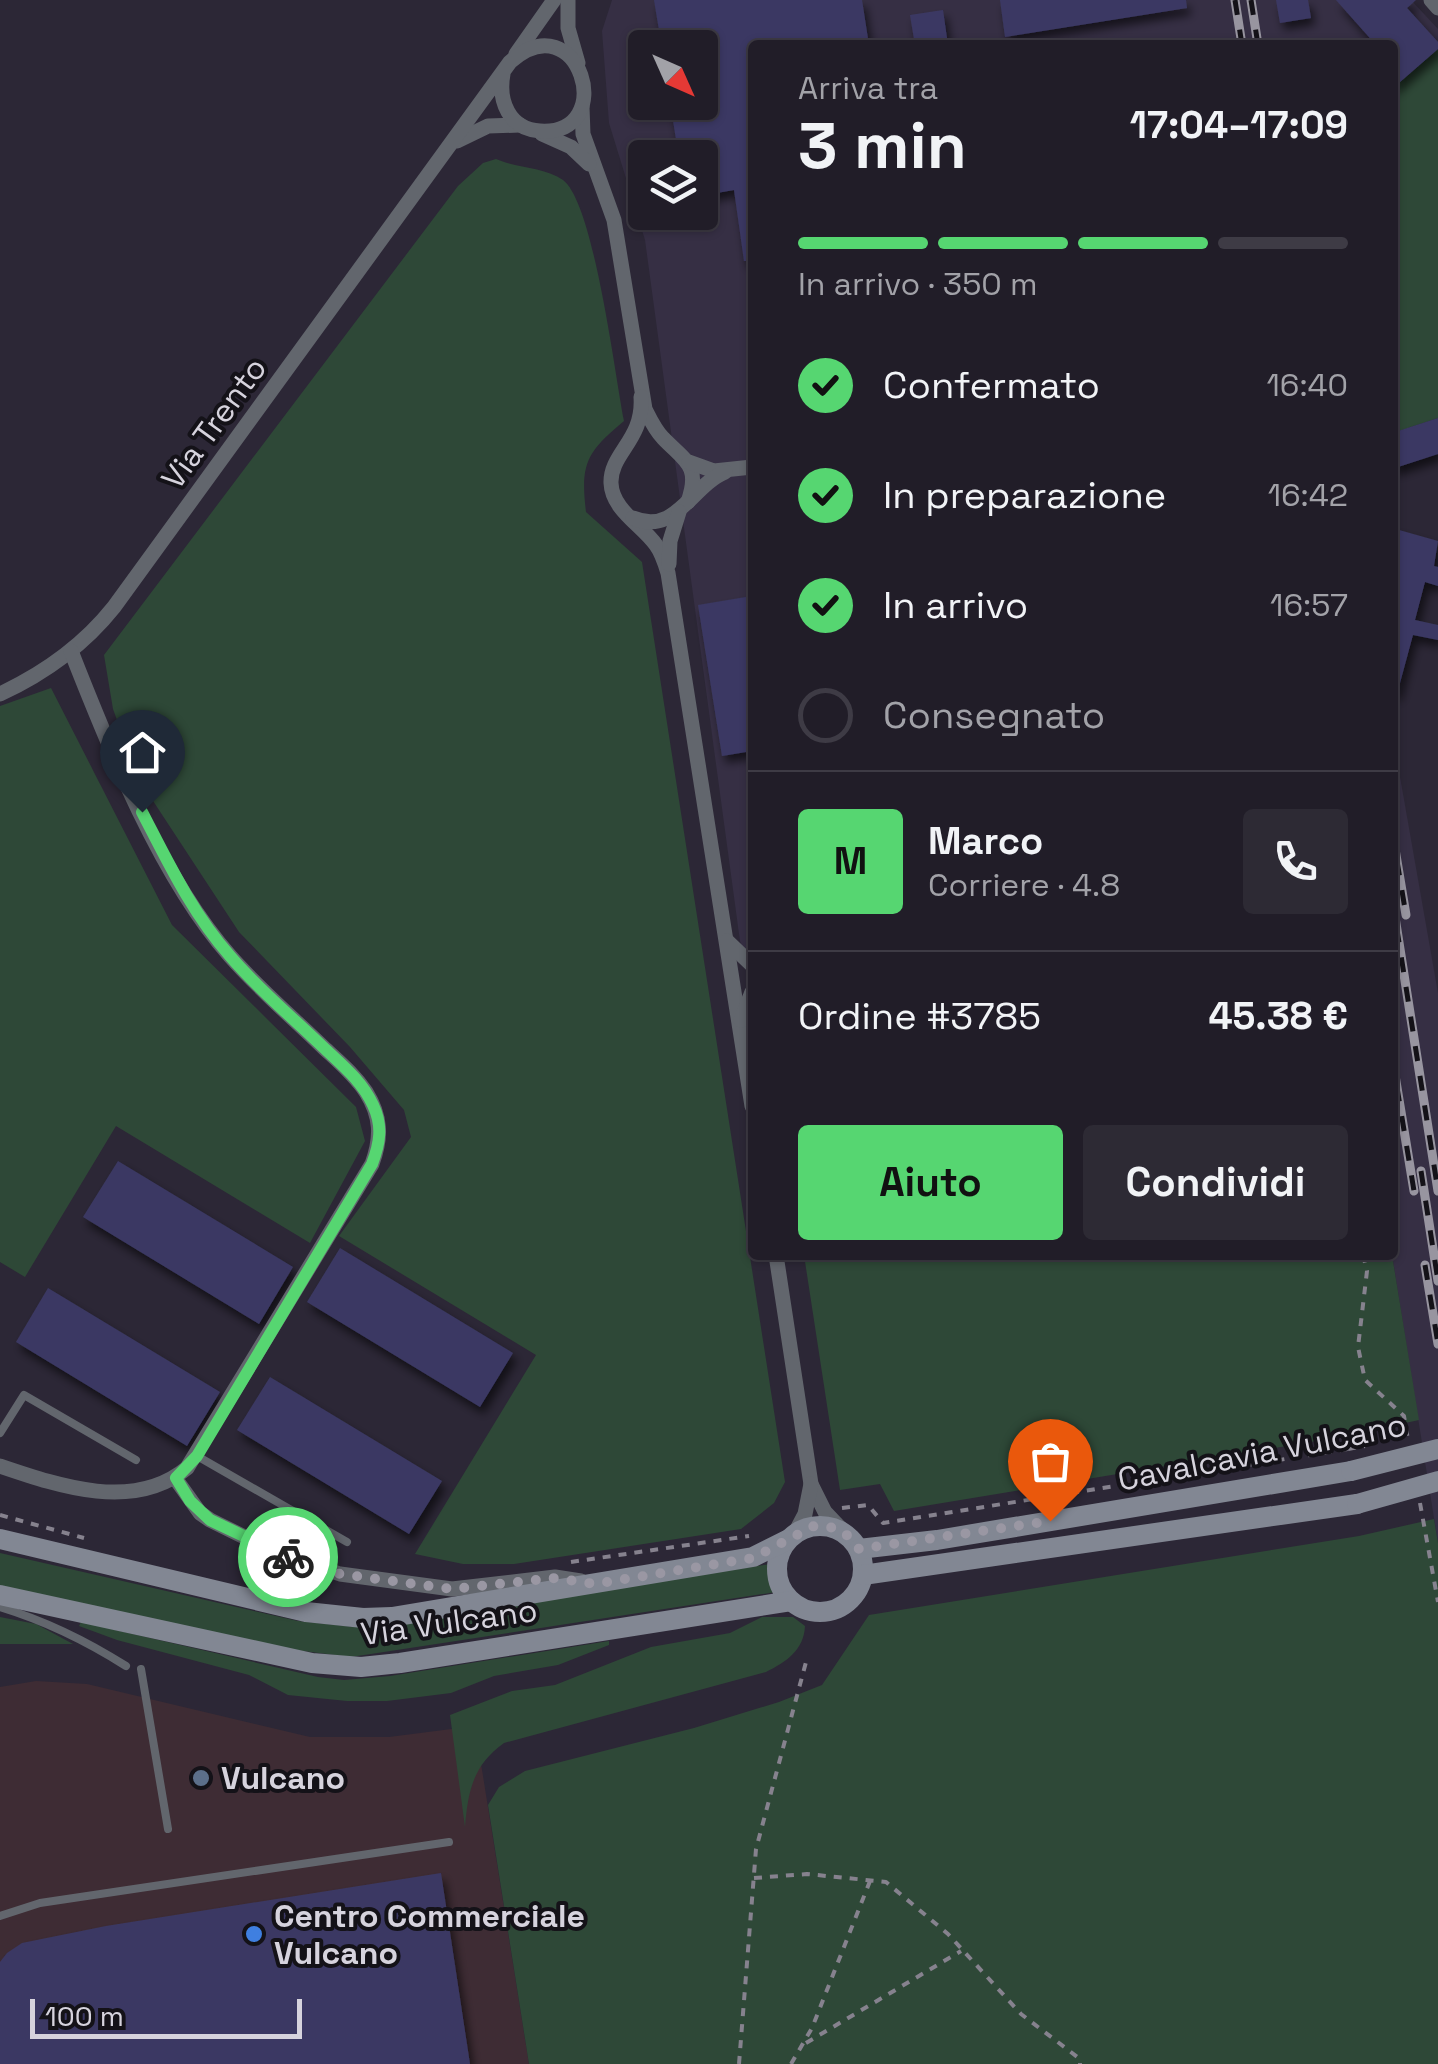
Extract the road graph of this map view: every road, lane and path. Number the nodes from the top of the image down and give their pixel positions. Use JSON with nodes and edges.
{"nodes":[{"id":1,"x":554,"y":0,"type":"edge"},
{"id":2,"x":568,"y":0,"type":"edge"},
{"id":3,"x":1431,"y":0,"type":"edge"},
{"id":4,"x":1438,"y":8,"type":"edge"},
{"id":5,"x":580,"y":67,"type":"junction"},
{"id":6,"x":506,"y":68,"type":"junction"},
{"id":7,"x":582,"y":107,"type":"junction"},
{"id":8,"x":527,"y":128,"type":"junction"},
{"id":9,"x":442,"y":154,"type":"junction"},
{"id":10,"x":598,"y":175,"type":"junction"},
{"id":11,"x":642,"y":397,"type":"junction"},
{"id":12,"x":669,"y":444,"type":"junction"},
{"id":13,"x":626,"y":450,"type":"junction"},
{"id":14,"x":689,"y":462,"type":"junction"},
{"id":15,"x":748,"y":468,"type":"edge"},
{"id":16,"x":725,"y":472,"type":"junction"},
{"id":17,"x":684,"y":507,"type":"junction"},
{"id":18,"x":629,"y":516,"type":"junction"},
{"id":19,"x":668,"y":574,"type":"junction"},
{"id":20,"x":71,"y":651,"type":"junction"},
{"id":21,"x":0,"y":694,"type":"edge"},
{"id":22,"x":727,"y":941,"type":"junction"},
{"id":23,"x":748,"y":961,"type":"edge"},
{"id":24,"x":748,"y":1003,"type":"edge"},
{"id":25,"x":740,"y":1024,"type":"junction"},
{"id":26,"x":748,"y":1079,"type":"edge"},
{"id":27,"x":777,"y":1260,"type":"edge"},
{"id":28,"x":1364,"y":1260,"type":"edge"},
{"id":29,"x":0,"y":1433,"type":"edge"},
{"id":30,"x":1348,"y":1449,"type":"dead end"},
{"id":31,"x":1438,"y":1449,"type":"edge"},
{"id":32,"x":1410,"y":1453,"type":"dead end"},
{"id":33,"x":197,"y":1456,"type":"junction"},
{"id":34,"x":136,"y":1460,"type":"dead end"},
{"id":35,"x":0,"y":1466,"type":"edge"},
{"id":36,"x":176,"y":1478,"type":"junction"},
{"id":37,"x":1438,"y":1481,"type":"edge"},
{"id":38,"x":812,"y":1484,"type":"junction"},
{"id":39,"x":1418,"y":1490,"type":"dead end"},
{"id":40,"x":836,"y":1495,"type":"dead end"},
{"id":41,"x":0,"y":1515,"type":"edge"},
{"id":42,"x":758,"y":1535,"type":"dead end"},
{"id":43,"x":791,"y":1537,"type":"junction"},
{"id":44,"x":0,"y":1539,"type":"edge"},
{"id":45,"x":88,"y":1540,"type":"dead end"},
{"id":46,"x":852,"y":1541,"type":"junction"},
{"id":47,"x":347,"y":1542,"type":"dead end"},
{"id":48,"x":562,"y":1563,"type":"dead end"},
{"id":49,"x":863,"y":1575,"type":"junction"},
{"id":50,"x":595,"y":1584,"type":"junction"},
{"id":51,"x":0,"y":1595,"type":"edge"},
{"id":52,"x":791,"y":1601,"type":"junction"},
{"id":53,"x":1438,"y":1602,"type":"edge"},
{"id":54,"x":0,"y":1608,"type":"edge"},
{"id":55,"x":806,"y":1662,"type":"dead end"},
{"id":56,"x":126,"y":1666,"type":"dead end"},
{"id":57,"x":141,"y":1669,"type":"dead end"},
{"id":58,"x":168,"y":1829,"type":"dead end"},
{"id":59,"x":449,"y":1842,"type":"dead end"},
{"id":60,"x":754,"y":1878,"type":"junction"},
{"id":61,"x":870,"y":1880,"type":"junction"},
{"id":62,"x":0,"y":1916,"type":"edge"},
{"id":63,"x":963,"y":1950,"type":"junction"},
{"id":64,"x":802,"y":2046,"type":"junction"},
{"id":65,"x":739,"y":2064,"type":"edge"},
{"id":66,"x":790,"y":2064,"type":"edge"},
{"id":67,"x":1080,"y":2064,"type":"edge"}],
"edges":[{"from":1,"to":6,"type":"street","name":"Via Trento"},
{"from":2,"to":5,"type":"street"},
{"from":3,"to":4,"type":"street"},
{"from":5,"to":6,"type":"street"},
{"from":5,"to":7,"type":"street"},
{"from":6,"to":8,"type":"street"},
{"from":6,"to":9,"type":"street","name":"Via Trento"},
{"from":7,"to":8,"type":"street","name":"Via Trento"},
{"from":7,"to":10,"type":"street"},
{"from":8,"to":9,"type":"street","name":"Via Trento"},
{"from":8,"to":10,"type":"street"},
{"from":9,"to":20,"type":"street","name":"Via Trento"},
{"from":10,"to":11,"type":"street"},
{"from":11,"to":12,"type":"street"},
{"from":11,"to":13,"type":"street"},
{"from":12,"to":13,"type":"street"},
{"from":12,"to":14,"type":"street"},
{"from":13,"to":18,"type":"street"},
{"from":14,"to":16,"type":"street"},
{"from":14,"to":17,"type":"street"},
{"from":15,"to":16,"type":"street"},
{"from":16,"to":17,"type":"street"},
{"from":17,"to":18,"type":"street"},
{"from":17,"to":19,"type":"street"},
{"from":18,"to":19,"type":"street"},
{"from":19,"to":22,"type":"street"},
{"from":20,"to":21,"type":"street","name":"Via Trento"},
{"from":20,"to":33,"type":"street"},
{"from":22,"to":23,"type":"street"},
{"from":22,"to":25,"type":"street"},
{"from":24,"to":25,"type":"street"},
{"from":25,"to":26,"type":"street"},
{"from":27,"to":38,"type":"street"},
{"from":28,"to":32,"type":"path"},
{"from":29,"to":34,"type":"lane"},
{"from":30,"to":40,"type":"path"},
{"from":31,"to":46,"type":"main road","name":"Cavalcavia Vulcano","bridge":true},
{"from":33,"to":36,"type":"street"},
{"from":33,"to":47,"type":"lane"},
{"from":35,"to":36,"type":"street"},
{"from":36,"to":50,"type":"street"},
{"from":37,"to":49,"type":"main road","name":"Cavalcavia Vulcano","bridge":true},
{"from":38,"to":43,"type":"street"},
{"from":38,"to":46,"type":"street"},
{"from":39,"to":53,"type":"path"},
{"from":41,"to":45,"type":"path"},
{"from":42,"to":48,"type":"path"},
{"from":43,"to":46,"type":"main road"},
{"from":43,"to":50,"type":"main road","name":"Via Vulcano"},
{"from":43,"to":52,"type":"main road"},
{"from":44,"to":50,"type":"main road","name":"Via Vulcano"},
{"from":46,"to":49,"type":"main road"},
{"from":49,"to":52,"type":"main road"},
{"from":51,"to":52,"type":"main road","name":"Via Vulcano"},
{"from":54,"to":56,"type":"lane"},
{"from":55,"to":60,"type":"path"},
{"from":57,"to":58,"type":"lane"},
{"from":59,"to":62,"type":"lane"},
{"from":60,"to":61,"type":"path"},
{"from":60,"to":65,"type":"path"},
{"from":61,"to":63,"type":"path"},
{"from":61,"to":64,"type":"path"},
{"from":63,"to":64,"type":"path"},
{"from":63,"to":67,"type":"path"},
{"from":64,"to":66,"type":"path"}]}
